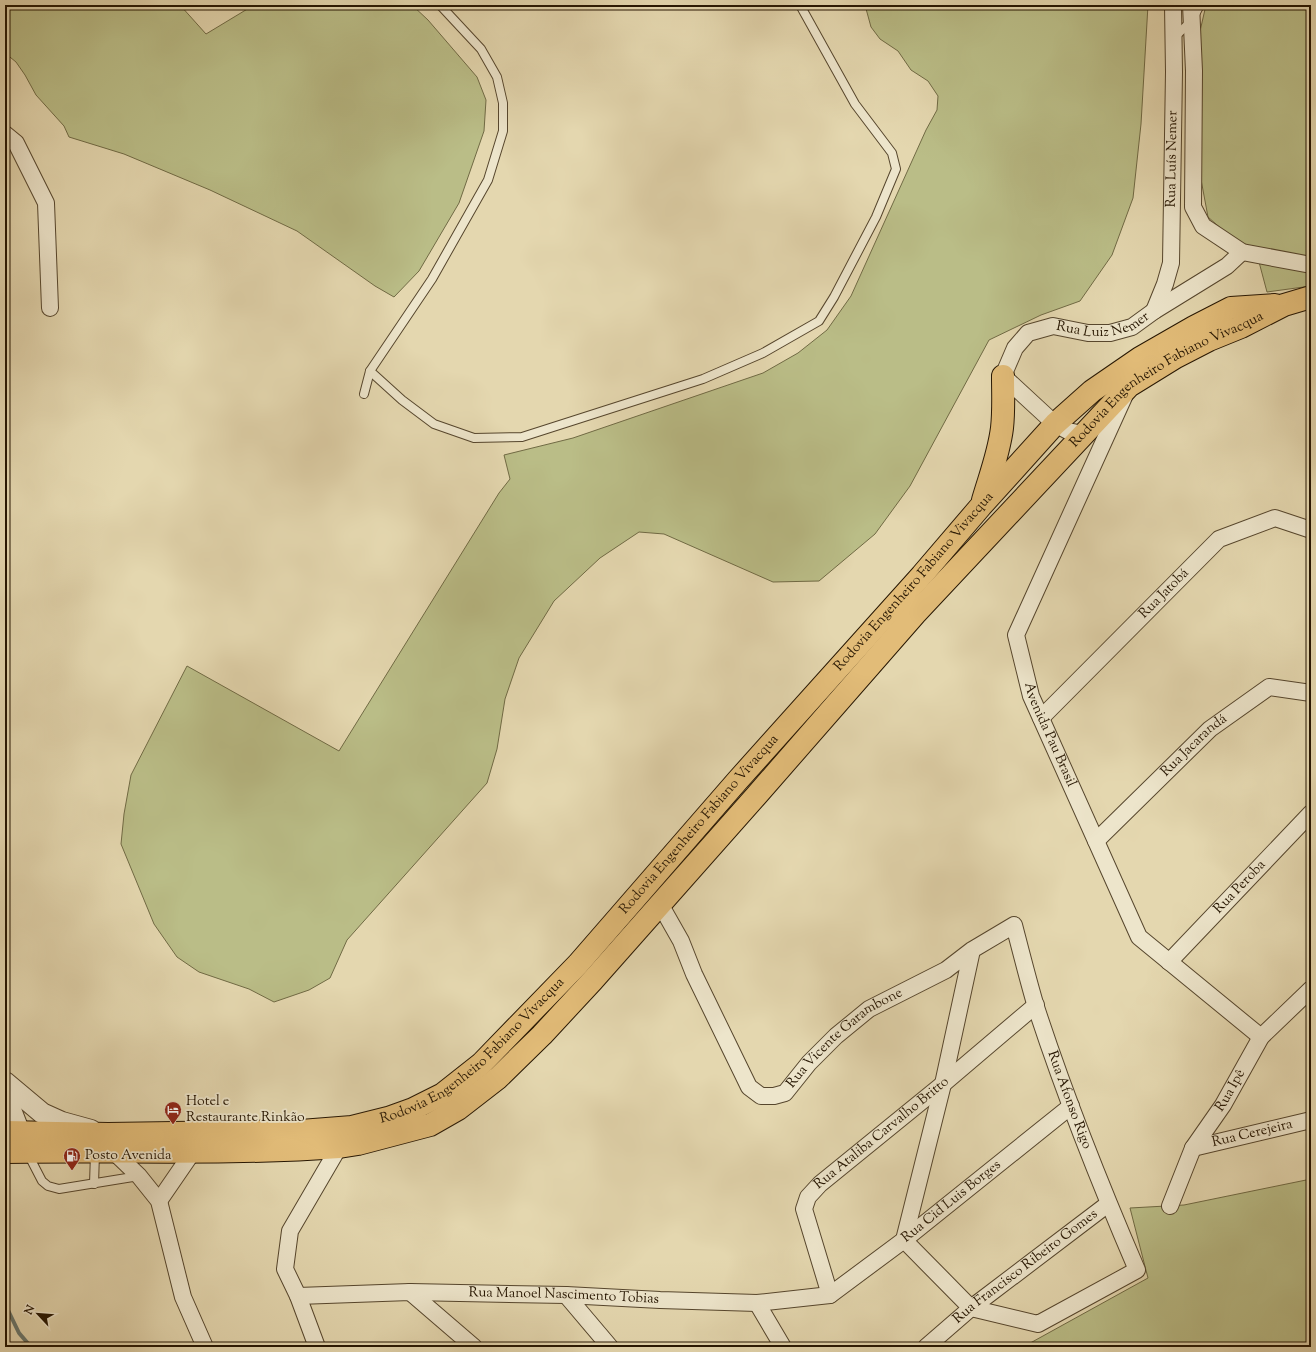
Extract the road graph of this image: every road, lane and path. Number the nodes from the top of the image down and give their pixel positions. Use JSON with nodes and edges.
{"nodes":[{"id":1,"x":440,"y":5,"type":"edge"},
{"id":2,"x":800,"y":5,"type":"edge"},
{"id":3,"x":1173,"y":5,"type":"edge"},
{"id":4,"x":1200,"y":5,"type":"edge"},
{"id":5,"x":1192,"y":13,"type":"edge"},
{"id":6,"x":1174,"y":38,"type":"junction"},
{"id":7,"x":5,"y":134,"type":"edge"},
{"id":8,"x":1242,"y":252,"type":"junction"},
{"id":9,"x":1311,"y":266,"type":"edge"},
{"id":10,"x":1311,"y":297,"type":"edge"},
{"id":11,"x":1284,"y":305,"type":"junction"},
{"id":12,"x":50,"y":308,"type":"dead end"},
{"id":13,"x":1154,"y":311,"type":"junction"},
{"id":14,"x":370,"y":371,"type":"junction"},
{"id":15,"x":1003,"y":376,"type":"junction"},
{"id":16,"x":1129,"y":386,"type":"junction"},
{"id":17,"x":364,"y":394,"type":"dead end"},
{"id":18,"x":1055,"y":424,"type":"junction"},
{"id":19,"x":1083,"y":434,"type":"junction"},
{"id":20,"x":981,"y":506,"type":"junction"},
{"id":21,"x":1311,"y":530,"type":"edge"},
{"id":22,"x":922,"y":575,"type":"junction"},
{"id":23,"x":915,"y":614,"type":"junction"},
{"id":24,"x":1311,"y":694,"type":"edge"},
{"id":25,"x":1041,"y":718,"type":"junction"},
{"id":26,"x":738,"y":780,"type":"junction"},
{"id":27,"x":756,"y":796,"type":"junction"},
{"id":28,"x":1311,"y":813,"type":"edge"},
{"id":29,"x":1096,"y":841,"type":"junction"},
{"id":30,"x":660,"y":904,"type":"junction"},
{"id":31,"x":1014,"y":925,"type":"joint"},
{"id":32,"x":972,"y":950,"type":"junction"},
{"id":33,"x":1169,"y":962,"type":"junction"},
{"id":34,"x":578,"y":964,"type":"junction"},
{"id":35,"x":593,"y":980,"type":"junction"},
{"id":36,"x":1311,"y":989,"type":"edge"},
{"id":37,"x":1036,"y":1005,"type":"junction"},
{"id":38,"x":1261,"y":1037,"type":"junction"},
{"id":39,"x":5,"y":1082,"type":"edge"},
{"id":40,"x":943,"y":1084,"type":"junction"},
{"id":41,"x":5,"y":1094,"type":"edge"},
{"id":42,"x":1071,"y":1106,"type":"junction"},
{"id":43,"x":42,"y":1113,"type":"junction"},
{"id":44,"x":1311,"y":1120,"type":"edge"},
{"id":45,"x":17,"y":1134,"type":"edge"},
{"id":46,"x":105,"y":1145,"type":"junction"},
{"id":47,"x":339,"y":1147,"type":"junction"},
{"id":48,"x":1193,"y":1148,"type":"junction"},
{"id":49,"x":5,"y":1152,"type":"edge"},
{"id":50,"x":192,"y":1153,"type":"junction"},
{"id":51,"x":139,"y":1176,"type":"junction"},
{"id":52,"x":94,"y":1184,"type":"junction"},
{"id":53,"x":159,"y":1201,"type":"junction"},
{"id":54,"x":1108,"y":1204,"type":"junction"},
{"id":55,"x":1170,"y":1206,"type":"dead end"},
{"id":56,"x":904,"y":1240,"type":"junction"},
{"id":57,"x":410,"y":1292,"type":"junction"},
{"id":58,"x":566,"y":1295,"type":"junction"},
{"id":59,"x":830,"y":1295,"type":"junction"},
{"id":60,"x":298,"y":1296,"type":"junction"},
{"id":61,"x":757,"y":1303,"type":"junction"},
{"id":62,"x":971,"y":1308,"type":"junction"},
{"id":63,"x":205,"y":1347,"type":"edge"},
{"id":64,"x":317,"y":1347,"type":"edge"},
{"id":65,"x":474,"y":1347,"type":"edge"},
{"id":66,"x":610,"y":1347,"type":"edge"},
{"id":67,"x":783,"y":1347,"type":"edge"},
{"id":68,"x":926,"y":1347,"type":"edge"}],
"edges":[{"from":1,"to":14,"type":"lane"},
{"from":2,"to":14,"type":"lane"},
{"from":3,"to":6,"type":"street","name":"Rua Luís Nemer"},
{"from":4,"to":5,"type":"lane"},
{"from":5,"to":6,"type":"lane"},
{"from":5,"to":8,"type":"street","name":"Rua Luís Nemer"},
{"from":6,"to":13,"type":"street","name":"Rua Luís Nemer"},
{"from":7,"to":12,"type":"street"},
{"from":8,"to":9,"type":"street"},
{"from":8,"to":13,"type":"street","name":"Rua Luiz Nemer"},
{"from":10,"to":11,"type":"highway","name":"Rodovia Engenheiro Fabiano Vivacqua"},
{"from":11,"to":16,"type":"highway","name":"Rodovia Engenheiro Fabiano Vivacqua"},
{"from":11,"to":18,"type":"highway","name":"Rodovia Engenheiro Fabiano Vivacqua"},
{"from":13,"to":15,"type":"street","name":"Rua Luiz Nemer"},
{"from":14,"to":17,"type":"lane"},
{"from":15,"to":18,"type":"street"},
{"from":15,"to":20,"type":"highway"},
{"from":16,"to":19,"type":"highway","name":"Rodovia Engenheiro Fabiano Vivacqua"},
{"from":16,"to":25,"type":"street","name":"Avenida Pau Brasil"},
{"from":18,"to":19,"type":"street"},
{"from":18,"to":20,"type":"highway","name":"Rodovia Engenheiro Fabiano Vivacqua"},
{"from":19,"to":23,"type":"highway","name":"Rodovia Engenheiro Fabiano Vivacqua"},
{"from":20,"to":22,"type":"highway","name":"Rodovia Engenheiro Fabiano Vivacqua"},
{"from":21,"to":25,"type":"street","name":"Rua Jatobá"},
{"from":22,"to":23,"type":"highway"},
{"from":22,"to":26,"type":"highway","name":"Rodovia Engenheiro Fabiano Vivacqua"},
{"from":23,"to":27,"type":"highway","name":"Rodovia Engenheiro Fabiano Vivacqua"},
{"from":24,"to":29,"type":"street","name":"Rua Jacarandá"},
{"from":25,"to":29,"type":"street","name":"Avenida Pau Brasil"},
{"from":26,"to":27,"type":"highway"},
{"from":26,"to":34,"type":"highway","name":"Rodovia Engenheiro Fabiano Vivacqua"},
{"from":27,"to":30,"type":"highway","name":"Rodovia Engenheiro Fabiano Vivacqua"},
{"from":28,"to":33,"type":"street","name":"Rua Peroba"},
{"from":29,"to":33,"type":"street","name":"Avenida Pau Brasil"},
{"from":30,"to":32,"type":"street","name":"Rua Vicente Garambone"},
{"from":30,"to":35,"type":"highway","name":"Rodovia Engenheiro Fabiano Vivacqua"},
{"from":31,"to":32,"type":"street","name":"Rua Vicente Garambone"},
{"from":31,"to":37,"type":"street","name":"Rua Afonso Rigo"},
{"from":32,"to":40,"type":"street"},
{"from":33,"to":38,"type":"street","name":"Avenida Pau Brasil"},
{"from":34,"to":35,"type":"highway"},
{"from":34,"to":46,"type":"highway","name":"Rodovia Engenheiro Fabiano Vivacqua"},
{"from":35,"to":47,"type":"highway","name":"Rodovia Engenheiro Fabiano Vivacqua"},
{"from":36,"to":38,"type":"street","name":"Rua Ipê"},
{"from":37,"to":40,"type":"street","name":"Rua Ataliba Carvalho Britto"},
{"from":37,"to":42,"type":"street","name":"Rua Afonso Rigo"},
{"from":38,"to":48,"type":"street","name":"Rua Ipê"},
{"from":39,"to":43,"type":"street"},
{"from":40,"to":56,"type":"street"},
{"from":40,"to":59,"type":"street","name":"Rua Ataliba Carvalho Britto"},
{"from":41,"to":45,"type":"street"},
{"from":42,"to":54,"type":"street","name":"Rua Afonso Rigo"},
{"from":42,"to":56,"type":"street","name":"Rua Cid Luis Borges"},
{"from":43,"to":45,"type":"street"},
{"from":43,"to":46,"type":"street"},
{"from":44,"to":48,"type":"street","name":"Rua Cerejeira"},
{"from":45,"to":46,"type":"highway","name":"Rodovia Engenheiro Fabiano Vivacqua"},
{"from":45,"to":49,"type":"highway","name":"Rodovia Engenheiro Fabiano Vivacqua"},
{"from":45,"to":52,"type":"lane"},
{"from":46,"to":50,"type":"highway","name":"Rodovia Engenheiro Fabiano Vivacqua"},
{"from":46,"to":51,"type":"street"},
{"from":46,"to":52,"type":"lane"},
{"from":47,"to":50,"type":"highway","name":"Rodovia Engenheiro Fabiano Vivacqua"},
{"from":47,"to":60,"type":"street"},
{"from":48,"to":55,"type":"street","name":"Rua Ipê"},
{"from":50,"to":53,"type":"street"},
{"from":51,"to":52,"type":"lane"},
{"from":51,"to":53,"type":"street"},
{"from":53,"to":63,"type":"street"},
{"from":54,"to":62,"type":"street","name":"Rua Francisco Ribeiro Gomes"},
{"from":54,"to":62,"type":"street","name":"Rua Afonso Rigo"},
{"from":56,"to":59,"type":"street","name":"Rua Cid Luis Borges"},
{"from":56,"to":62,"type":"street"},
{"from":57,"to":58,"type":"street","name":"Rua Manoel Nascimento Tobias"},
{"from":57,"to":60,"type":"street","name":"Rua Manoel Nascimento Tobias"},
{"from":57,"to":65,"type":"street"},
{"from":58,"to":61,"type":"street","name":"Rua Manoel Nascimento Tobias"},
{"from":58,"to":66,"type":"street"},
{"from":59,"to":61,"type":"street","name":"Rua Manoel Nascimento Tobias"},
{"from":60,"to":64,"type":"street"},
{"from":61,"to":67,"type":"street"},
{"from":62,"to":68,"type":"street","name":"Rua Francisco Ribeiro Gomes"}]}
